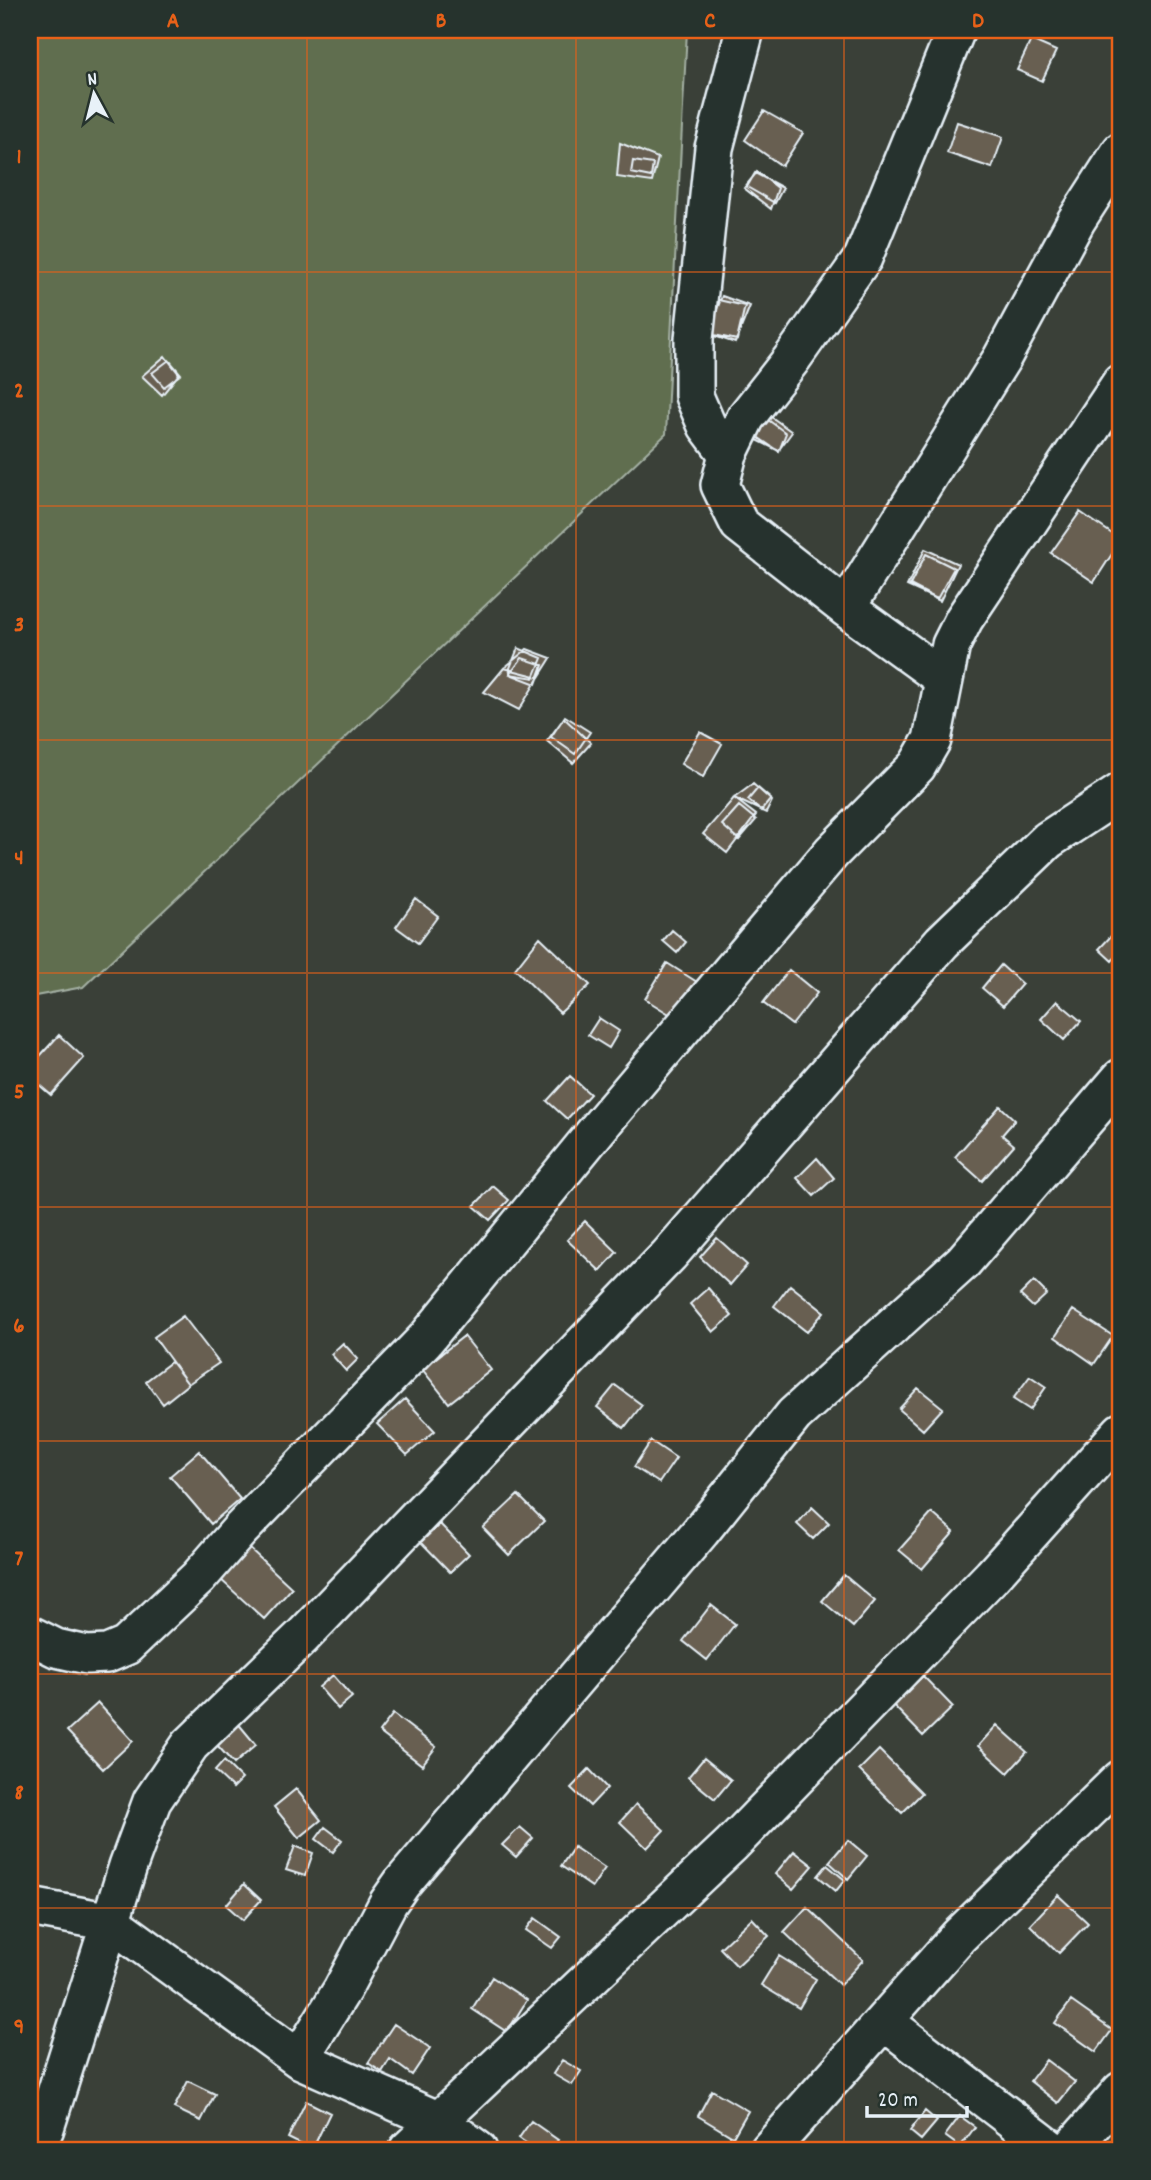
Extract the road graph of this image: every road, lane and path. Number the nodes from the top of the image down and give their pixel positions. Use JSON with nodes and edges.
{"nodes":[{"id":1,"x":745,"y":30,"type":"edge"},
{"id":2,"x":956,"y":30,"type":"edge"},
{"id":3,"x":1121,"y":151,"type":"edge"},
{"id":4,"x":1121,"y":383,"type":"edge"},
{"id":5,"x":727,"y":454,"type":"junction"},
{"id":6,"x":846,"y":608,"type":"junction"},
{"id":7,"x":944,"y":679,"type":"junction"},
{"id":8,"x":1121,"y":792,"type":"edge"},
{"id":9,"x":1121,"y":1078,"type":"edge"},
{"id":10,"x":1121,"y":1432,"type":"edge"},
{"id":11,"x":30,"y":1635,"type":"edge"},
{"id":12,"x":1121,"y":1779,"type":"edge"},
{"id":13,"x":30,"y":1907,"type":"edge"},
{"id":14,"x":111,"y":1922,"type":"junction"},
{"id":15,"x":885,"y":2022,"type":"junction"},
{"id":16,"x":299,"y":2059,"type":"junction"},
{"id":17,"x":1121,"y":2091,"type":"edge"},
{"id":18,"x":439,"y":2121,"type":"junction"},
{"id":19,"x":35,"y":2150,"type":"edge"},
{"id":20,"x":408,"y":2150,"type":"edge"},
{"id":21,"x":478,"y":2150,"type":"edge"},
{"id":22,"x":769,"y":2150,"type":"edge"},
{"id":23,"x":1052,"y":2150,"type":"edge"},
{"id":24,"x":1070,"y":2150,"type":"edge"}],
"edges":[{"from":1,"to":5,"type":"street"},
{"from":2,"to":5,"type":"street"},
{"from":3,"to":6,"type":"street"},
{"from":4,"to":7,"type":"street"},
{"from":5,"to":6,"type":"street"},
{"from":6,"to":7,"type":"street"},
{"from":7,"to":11,"type":"street"},
{"from":8,"to":14,"type":"street"},
{"from":9,"to":16,"type":"street"},
{"from":10,"to":18,"type":"street"},
{"from":12,"to":15,"type":"street"},
{"from":13,"to":14,"type":"street"},
{"from":14,"to":16,"type":"street"},
{"from":14,"to":19,"type":"street"},
{"from":15,"to":22,"type":"street"},
{"from":15,"to":23,"type":"street"},
{"from":16,"to":18,"type":"street"},
{"from":17,"to":24,"type":"street"},
{"from":18,"to":20,"type":"street"},
{"from":18,"to":21,"type":"street"}]}
